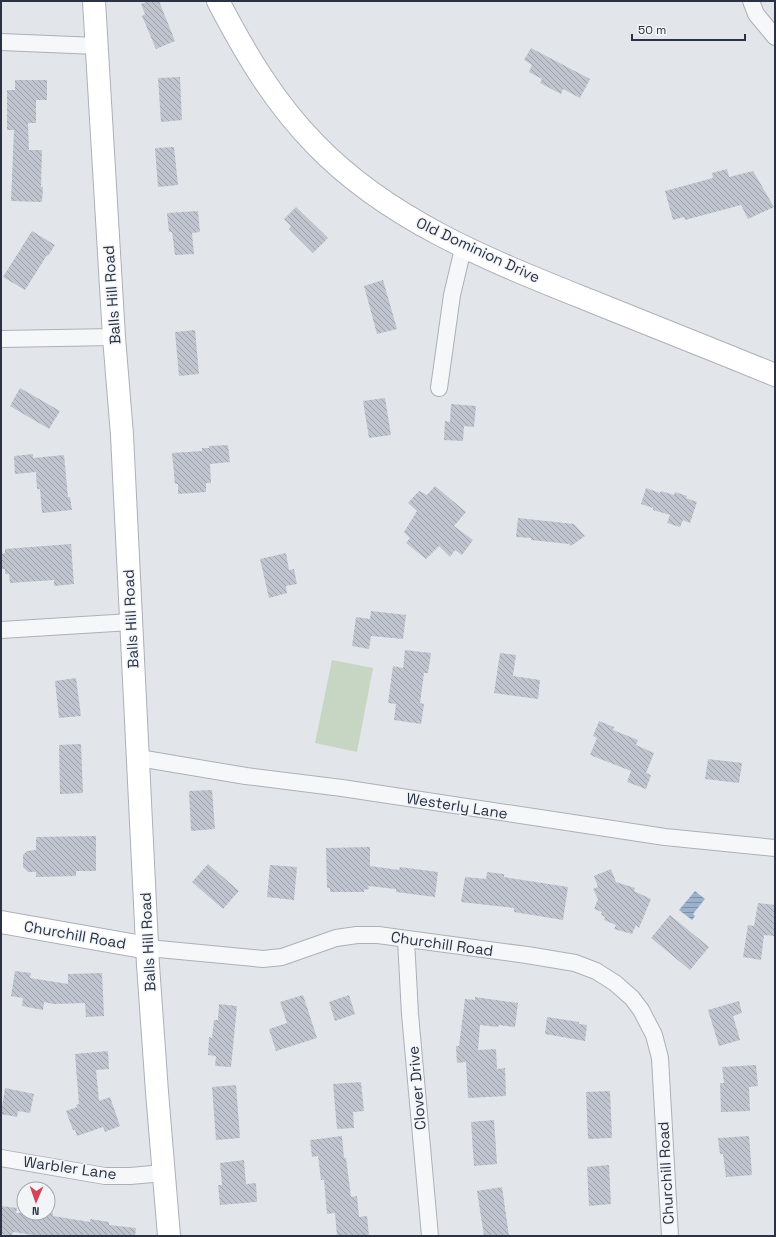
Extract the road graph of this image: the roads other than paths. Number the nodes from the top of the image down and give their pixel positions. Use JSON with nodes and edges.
{"nodes":[{"id":1,"x":94,"y":1,"type":"edge"},
{"id":2,"x":218,"y":1,"type":"edge"},
{"id":3,"x":751,"y":1,"type":"edge"},
{"id":4,"x":775,"y":36,"type":"edge"},
{"id":5,"x":1,"y":42,"type":"edge"},
{"id":6,"x":97,"y":46,"type":"junction"},
{"id":7,"x":466,"y":248,"type":"junction"},
{"id":8,"x":114,"y":337,"type":"junction"},
{"id":9,"x":1,"y":339,"type":"edge"},
{"id":10,"x":775,"y":375,"type":"edge"},
{"id":11,"x":439,"y":388,"type":"dead end"},
{"id":12,"x":131,"y":622,"type":"junction"},
{"id":13,"x":1,"y":630,"type":"edge"},
{"id":14,"x":139,"y":758,"type":"junction"},
{"id":15,"x":775,"y":848,"type":"edge"},
{"id":16,"x":1,"y":922,"type":"edge"},
{"id":17,"x":406,"y":940,"type":"junction"},
{"id":18,"x":148,"y":948,"type":"junction"},
{"id":19,"x":1,"y":1158,"type":"edge"},
{"id":20,"x":164,"y":1173,"type":"junction"},
{"id":21,"x":169,"y":1236,"type":"edge"},
{"id":22,"x":430,"y":1236,"type":"edge"},
{"id":23,"x":670,"y":1236,"type":"edge"}],
"edges":[{"from":1,"to":6,"type":"street","name":"Balls Hill Road"},
{"from":2,"to":7,"type":"street","name":"Old Dominion Drive"},
{"from":3,"to":4,"type":"street"},
{"from":5,"to":6,"type":"street"},
{"from":6,"to":8,"type":"street","name":"Balls Hill Road"},
{"from":7,"to":10,"type":"street","name":"Old Dominion Drive"},
{"from":7,"to":11,"type":"street"},
{"from":8,"to":9,"type":"street"},
{"from":8,"to":12,"type":"street","name":"Balls Hill Road"},
{"from":12,"to":13,"type":"street"},
{"from":12,"to":14,"type":"street","name":"Balls Hill Road"},
{"from":14,"to":15,"type":"street","name":"Westerly Lane"},
{"from":14,"to":18,"type":"street","name":"Balls Hill Road"},
{"from":16,"to":18,"type":"street","name":"Churchill Road"},
{"from":17,"to":18,"type":"street","name":"Churchill Road"},
{"from":17,"to":22,"type":"street","name":"Clover Drive"},
{"from":17,"to":23,"type":"street","name":"Churchill Road"},
{"from":18,"to":20,"type":"street","name":"Balls Hill Road"},
{"from":19,"to":20,"type":"street","name":"Warbler Lane"},
{"from":20,"to":21,"type":"street","name":"Balls Hill Road"}]}
